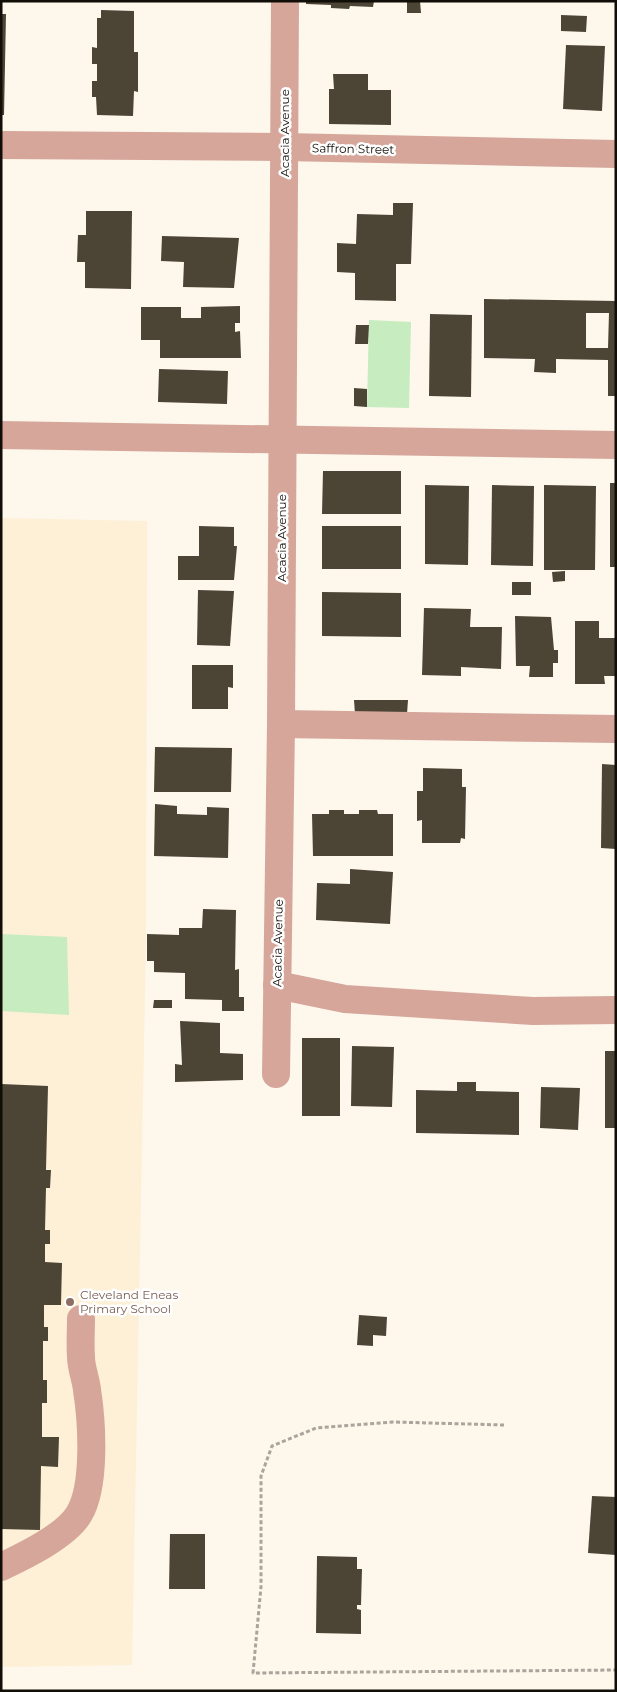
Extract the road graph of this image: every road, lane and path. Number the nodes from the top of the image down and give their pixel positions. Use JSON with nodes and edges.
{"nodes":[{"id":1,"x":285,"y":1,"type":"edge"},
{"id":2,"x":1,"y":145,"type":"edge"},
{"id":3,"x":286,"y":147,"type":"junction"},
{"id":4,"x":616,"y":154,"type":"edge"},
{"id":5,"x":1,"y":435,"type":"edge"},
{"id":6,"x":282,"y":441,"type":"junction"},
{"id":7,"x":616,"y":445,"type":"edge"},
{"id":8,"x":281,"y":724,"type":"junction"},
{"id":9,"x":616,"y":729,"type":"edge"},
{"id":10,"x":277,"y":984,"type":"junction"},
{"id":11,"x":616,"y":1010,"type":"edge"},
{"id":12,"x":276,"y":1074,"type":"dead end"},
{"id":13,"x":80,"y":1319,"type":"dead end"},
{"id":14,"x":504,"y":1425,"type":"dead end"},
{"id":15,"x":1,"y":1567,"type":"edge"},
{"id":16,"x":616,"y":1670,"type":"edge"}],
"edges":[{"from":1,"to":3,"type":"street","name":"Acacia Avenue"},
{"from":2,"to":3,"type":"street","name":"Saffron Street"},
{"from":3,"to":4,"type":"street","name":"Saffron Street"},
{"from":3,"to":6,"type":"street","name":"Acacia Avenue"},
{"from":5,"to":6,"type":"street"},
{"from":6,"to":7,"type":"street"},
{"from":6,"to":8,"type":"street","name":"Acacia Avenue"},
{"from":8,"to":9,"type":"street"},
{"from":8,"to":10,"type":"street","name":"Acacia Avenue"},
{"from":10,"to":11,"type":"street"},
{"from":10,"to":12,"type":"street","name":"Acacia Avenue"},
{"from":13,"to":15,"type":"street"},
{"from":14,"to":16,"type":"path"}]}
